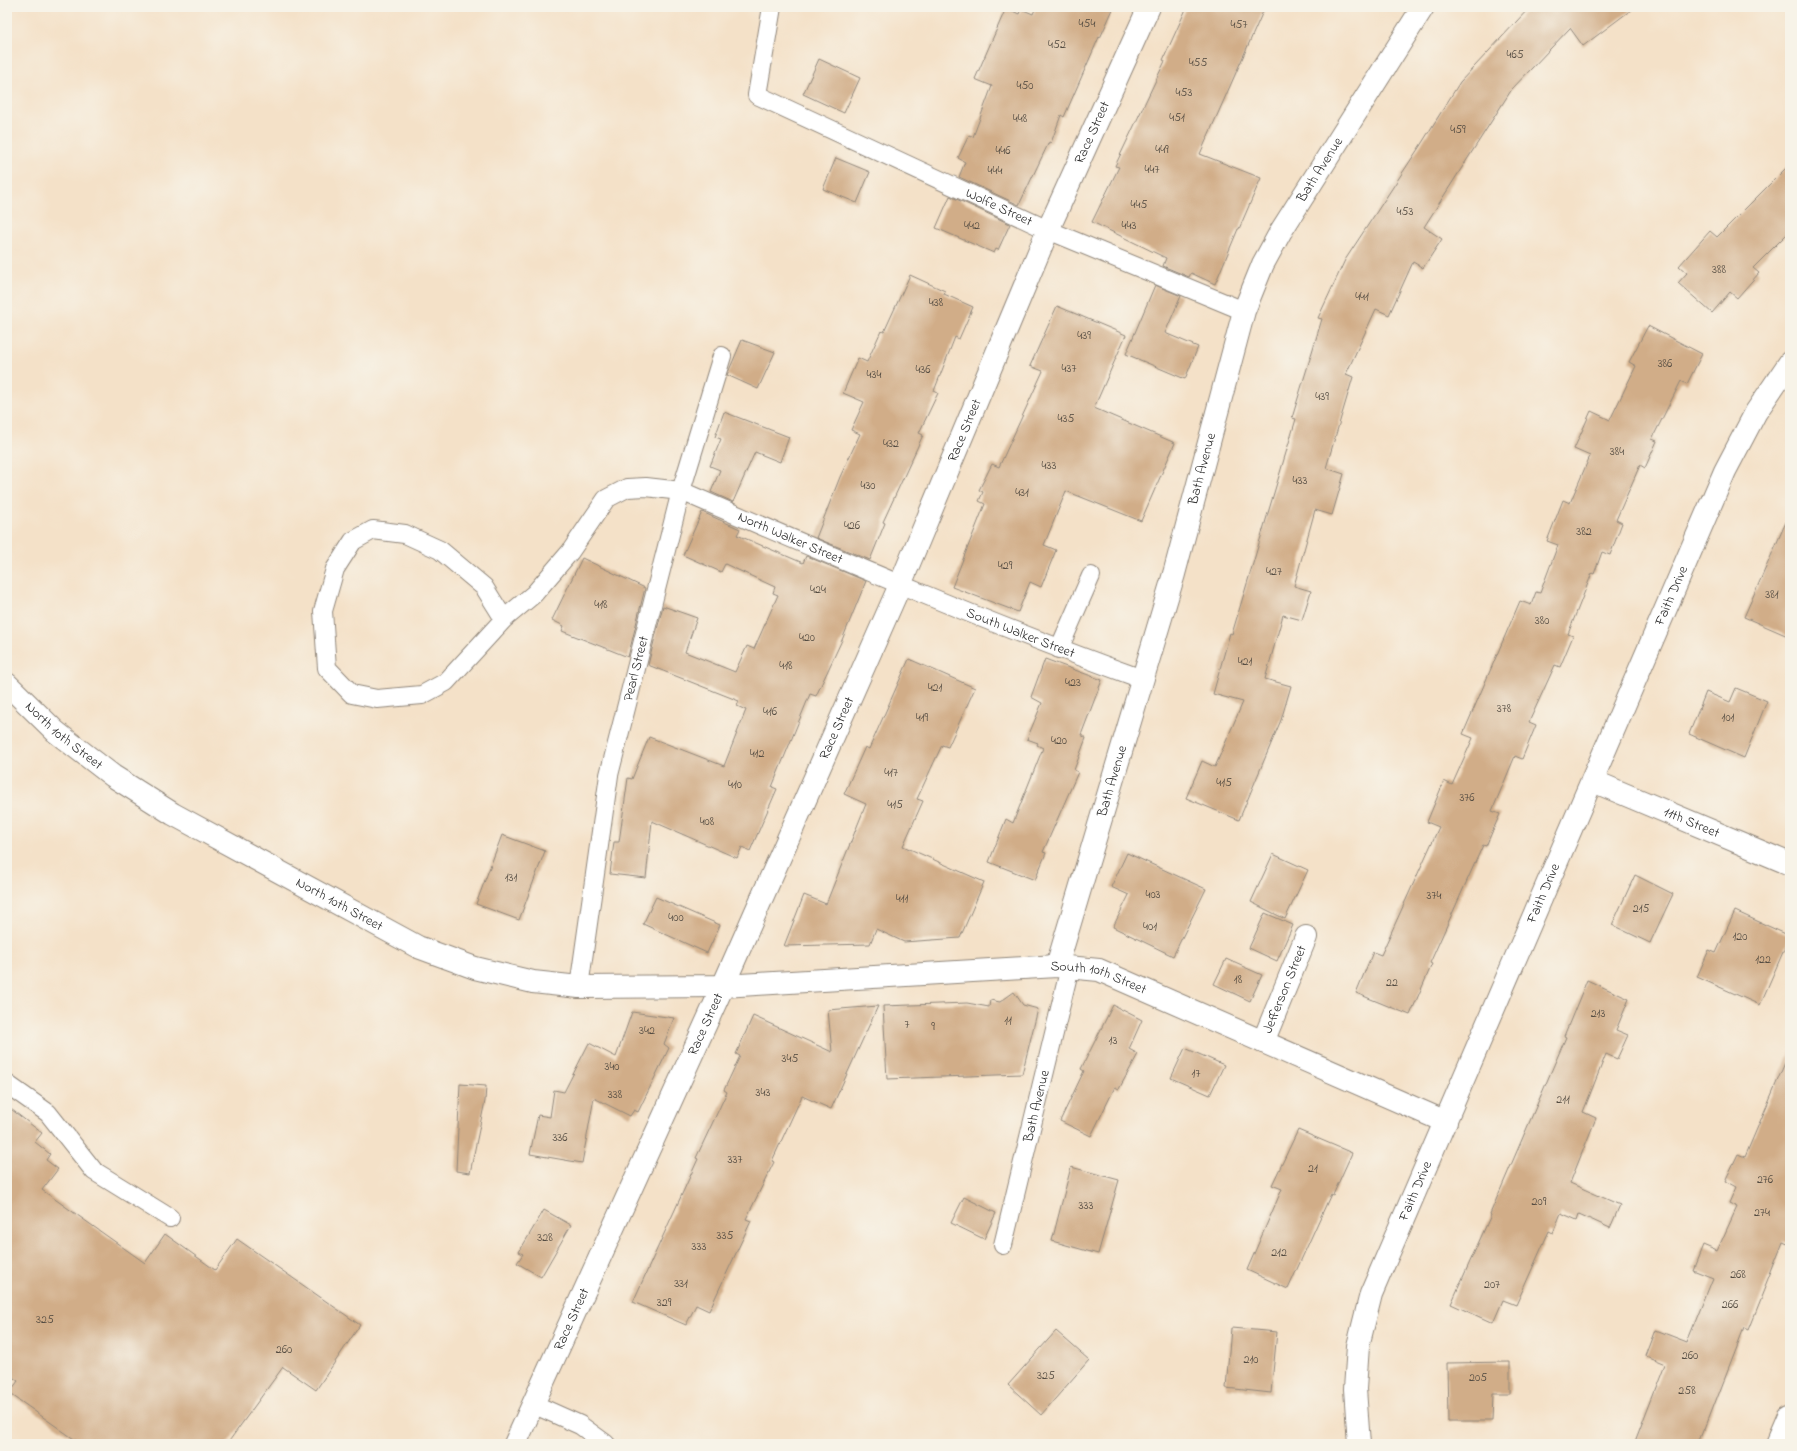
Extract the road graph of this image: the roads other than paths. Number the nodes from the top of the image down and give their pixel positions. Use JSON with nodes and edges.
{"nodes":[{"id":1,"x":772,"y":7,"type":"edge"},
{"id":2,"x":1149,"y":7,"type":"edge"},
{"id":3,"x":1423,"y":7,"type":"edge"},
{"id":4,"x":1048,"y":230,"type":"junction"},
{"id":5,"x":1244,"y":311,"type":"junction"},
{"id":6,"x":722,"y":356,"type":"dead end"},
{"id":7,"x":1790,"y":362,"type":"edge"},
{"id":8,"x":681,"y":491,"type":"junction"},
{"id":9,"x":1091,"y":576,"type":"dead end"},
{"id":10,"x":900,"y":585,"type":"junction"},
{"id":11,"x":504,"y":619,"type":"junction"},
{"id":12,"x":1059,"y":649,"type":"junction"},
{"id":13,"x":1142,"y":679,"type":"junction"},
{"id":14,"x":7,"y":684,"type":"edge"},
{"id":15,"x":1593,"y":781,"type":"junction"},
{"id":16,"x":1790,"y":864,"type":"edge"},
{"id":17,"x":1306,"y":936,"type":"dead end"},
{"id":18,"x":1064,"y":967,"type":"junction"},
{"id":19,"x":578,"y":986,"type":"junction"},
{"id":20,"x":723,"y":986,"type":"junction"},
{"id":21,"x":1262,"y":1042,"type":"junction"},
{"id":22,"x":7,"y":1084,"type":"edge"},
{"id":23,"x":1446,"y":1122,"type":"junction"},
{"id":24,"x":170,"y":1218,"type":"dead end"},
{"id":25,"x":1004,"y":1245,"type":"dead end"},
{"id":26,"x":533,"y":1404,"type":"junction"},
{"id":27,"x":1790,"y":1416,"type":"edge"},
{"id":28,"x":515,"y":1444,"type":"edge"},
{"id":29,"x":606,"y":1444,"type":"edge"},
{"id":30,"x":1359,"y":1444,"type":"edge"},
{"id":31,"x":1778,"y":1444,"type":"edge"}],
"edges":[{"from":1,"to":4,"type":"lane","name":"Wolfe Street"},
{"from":2,"to":4,"type":"street","name":"Race Street"},
{"from":3,"to":5,"type":"street","name":"Bath Avenue"},
{"from":4,"to":5,"type":"lane","name":"Wolfe Street"},
{"from":4,"to":10,"type":"street","name":"Race Street"},
{"from":5,"to":13,"type":"street","name":"Bath Avenue"},
{"from":6,"to":8,"type":"lane","name":"Pearl Street"},
{"from":7,"to":15,"type":"street","name":"Faith Drive"},
{"from":8,"to":10,"type":"lane","name":"North Walker Street"},
{"from":8,"to":11,"type":"lane","name":"North Walker Street"},
{"from":8,"to":19,"type":"lane","name":"Pearl Street"},
{"from":9,"to":12,"type":"lane"},
{"from":10,"to":12,"type":"lane","name":"South Walker Street"},
{"from":10,"to":20,"type":"street","name":"Race Street"},
{"from":11,"to":11,"type":"lane","name":"North Walker Street"},
{"from":12,"to":13,"type":"lane","name":"South Walker Street"},
{"from":13,"to":18,"type":"street","name":"Bath Avenue"},
{"from":14,"to":19,"type":"street","name":"North 10th Street"},
{"from":15,"to":16,"type":"street","name":"11th Street"},
{"from":15,"to":23,"type":"street","name":"Faith Drive"},
{"from":17,"to":21,"type":"street","name":"Jefferson Street"},
{"from":18,"to":20,"type":"street","name":"South 10th Street"},
{"from":18,"to":21,"type":"street","name":"South 10th Street"},
{"from":18,"to":25,"type":"lane","name":"Bath Avenue"},
{"from":19,"to":20,"type":"street","name":"North 10th Street"},
{"from":20,"to":26,"type":"street","name":"Race Street"},
{"from":21,"to":23,"type":"street","name":"South 10th Street"},
{"from":22,"to":24,"type":"lane"},
{"from":23,"to":30,"type":"street","name":"Faith Drive"},
{"from":26,"to":28,"type":"street","name":"Race Street"},
{"from":26,"to":29,"type":"lane"},
{"from":27,"to":31,"type":"street"}]}
